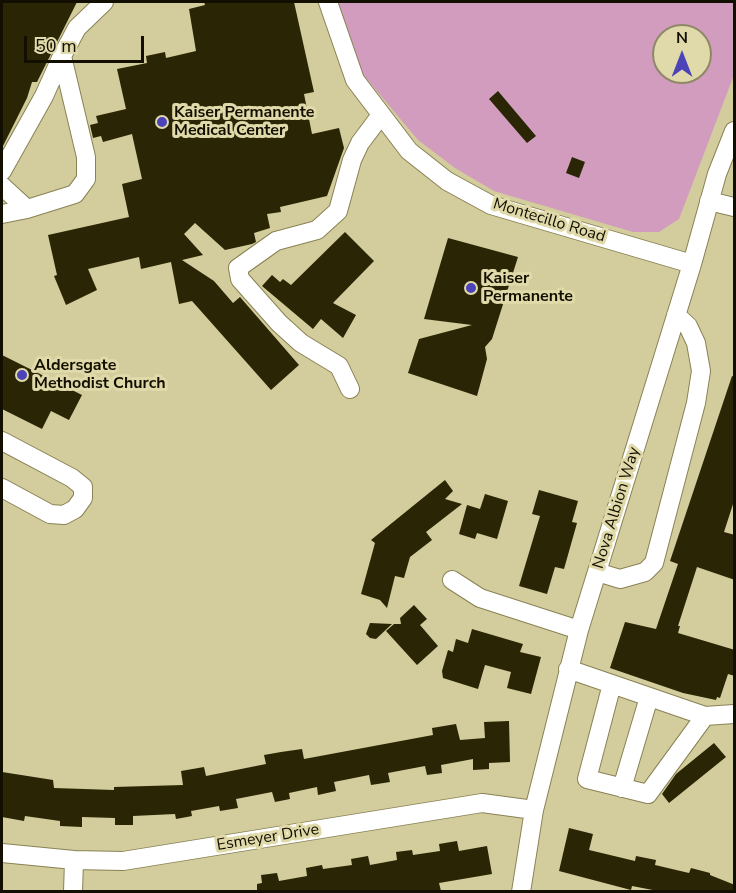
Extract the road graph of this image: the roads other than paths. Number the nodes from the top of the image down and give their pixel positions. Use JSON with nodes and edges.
{"nodes":[{"id":1,"x":104,"y":2,"type":"edge"},
{"id":2,"x":328,"y":2,"type":"edge"},
{"id":3,"x":62,"y":56,"type":"junction"},
{"id":4,"x":381,"y":115,"type":"junction"},
{"id":5,"x":735,"y":131,"type":"edge"},
{"id":6,"x":728,"y":161,"type":"edge"},
{"id":7,"x":2,"y":171,"type":"edge"},
{"id":8,"x":2,"y":186,"type":"edge"},
{"id":9,"x":709,"y":201,"type":"junction"},
{"id":10,"x":735,"y":207,"type":"edge"},
{"id":11,"x":27,"y":209,"type":"junction"},
{"id":12,"x":2,"y":214,"type":"edge"},
{"id":13,"x":692,"y":264,"type":"junction"},
{"id":14,"x":676,"y":315,"type":"junction"},
{"id":15,"x":350,"y":389,"type":"dead end"},
{"id":16,"x":2,"y":441,"type":"edge"},
{"id":17,"x":2,"y":488,"type":"edge"},
{"id":18,"x":597,"y":572,"type":"junction"},
{"id":19,"x":452,"y":580,"type":"dead end"},
{"id":20,"x":579,"y":630,"type":"junction"},
{"id":21,"x":568,"y":669,"type":"junction"},
{"id":22,"x":612,"y":684,"type":"junction"},
{"id":23,"x":649,"y":697,"type":"junction"},
{"id":24,"x":735,"y":714,"type":"edge"},
{"id":25,"x":705,"y":716,"type":"junction"},
{"id":26,"x":622,"y":788,"type":"junction"},
{"id":27,"x":534,"y":810,"type":"junction"},
{"id":28,"x":2,"y":853,"type":"edge"},
{"id":29,"x":74,"y":860,"type":"junction"},
{"id":30,"x":74,"y":891,"type":"edge"},
{"id":31,"x":520,"y":891,"type":"edge"}],
"edges":[{"from":1,"to":3,"type":"street"},
{"from":2,"to":4,"type":"street","name":"Montecillo Road"},
{"from":3,"to":7,"type":"street"},
{"from":3,"to":11,"type":"street"},
{"from":4,"to":13,"type":"street","name":"Montecillo Road"},
{"from":4,"to":15,"type":"street"},
{"from":5,"to":6,"type":"street","name":"Nova Albion Way"},
{"from":6,"to":9,"type":"street","name":"Nova Albion Way"},
{"from":8,"to":11,"type":"street"},
{"from":9,"to":10,"type":"street"},
{"from":9,"to":13,"type":"street","name":"Nova Albion Way"},
{"from":11,"to":12,"type":"street"},
{"from":13,"to":14,"type":"street","name":"Nova Albion Way"},
{"from":14,"to":18,"type":"street","name":"Nova Albion Way"},
{"from":14,"to":18,"type":"street"},
{"from":16,"to":17,"type":"street"},
{"from":18,"to":20,"type":"street","name":"Nova Albion Way"},
{"from":19,"to":20,"type":"street"},
{"from":20,"to":21,"type":"street","name":"Nova Albion Way"},
{"from":21,"to":22,"type":"street"},
{"from":21,"to":27,"type":"street","name":"Nova Albion Way"},
{"from":22,"to":23,"type":"street"},
{"from":22,"to":26,"type":"street"},
{"from":23,"to":25,"type":"street"},
{"from":23,"to":26,"type":"street"},
{"from":24,"to":25,"type":"street"},
{"from":25,"to":26,"type":"street"},
{"from":27,"to":29,"type":"street","name":"Esmeyer Drive"},
{"from":27,"to":31,"type":"street","name":"Nova Albion Way"},
{"from":28,"to":29,"type":"street","name":"Esmeyer Drive"},
{"from":29,"to":30,"type":"street"}]}
